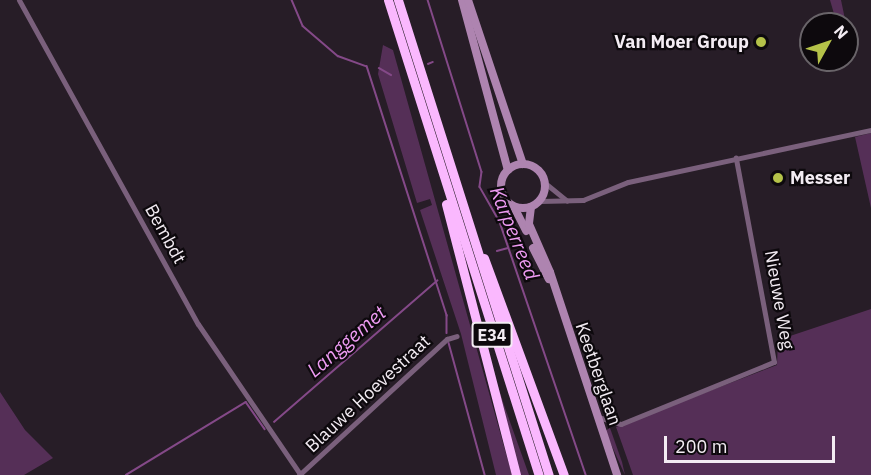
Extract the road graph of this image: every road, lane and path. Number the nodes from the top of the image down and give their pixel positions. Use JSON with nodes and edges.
{"nodes":[{"id":1,"x":19,"y":0,"type":"edge"},
{"id":2,"x":388,"y":0,"type":"edge"},
{"id":3,"x":398,"y":0,"type":"edge"},
{"id":4,"x":462,"y":0,"type":"edge"},
{"id":5,"x":468,"y":0,"type":"edge"},
{"id":6,"x":871,"y":130,"type":"edge"},
{"id":7,"x":736,"y":158,"type":"junction"},
{"id":8,"x":523,"y":164,"type":"junction"},
{"id":9,"x":508,"y":170,"type":"junction"},
{"id":10,"x":545,"y":183,"type":"junction"},
{"id":11,"x":447,"y":193,"type":"junction"},
{"id":12,"x":540,"y":201,"type":"junction"},
{"id":13,"x":569,"y":202,"type":"junction"},
{"id":14,"x":514,"y":206,"type":"junction"},
{"id":15,"x":531,"y":207,"type":"junction"},
{"id":16,"x":474,"y":246,"type":"junction"},
{"id":17,"x":552,"y":283,"type":"junction"},
{"id":18,"x":458,"y":336,"type":"dead end"},
{"id":19,"x":595,"y":414,"type":"junction"},
{"id":20,"x":299,"y":475,"type":"edge"},
{"id":21,"x":516,"y":475,"type":"edge"},
{"id":22,"x":539,"y":475,"type":"edge"},
{"id":23,"x":549,"y":475,"type":"edge"},
{"id":24,"x":564,"y":475,"type":"edge"},
{"id":25,"x":617,"y":475,"type":"edge"}],
"edges":[{"from":1,"to":20,"type":"street","name":"Bembdt"},
{"from":2,"to":11,"type":"highway","number":"E34"},
{"from":3,"to":16,"type":"highway","number":"E34"},
{"from":4,"to":9,"type":"main road"},
{"from":5,"to":8,"type":"main road"},
{"from":6,"to":7,"type":"street"},
{"from":7,"to":13,"type":"street"},
{"from":7,"to":19,"type":"street","name":"Nieuwe Weg"},
{"from":8,"to":9,"type":"main road"},
{"from":8,"to":10,"type":"main road"},
{"from":9,"to":14,"type":"main road"},
{"from":10,"to":12,"type":"main road"},
{"from":10,"to":13,"type":"street"},
{"from":11,"to":21,"type":"highway"},
{"from":11,"to":22,"type":"highway","number":"E34"},
{"from":12,"to":13,"type":"street"},
{"from":12,"to":15,"type":"main road"},
{"from":14,"to":15,"type":"main road"},
{"from":14,"to":17,"type":"main road","name":"Keetberglaan"},
{"from":15,"to":17,"type":"main road","name":"Keetberglaan"},
{"from":16,"to":23,"type":"highway","number":"E34"},
{"from":16,"to":24,"type":"highway"},
{"from":17,"to":19,"type":"main road","name":"Keetberglaan"},
{"from":18,"to":20,"type":"street","name":"Blauwe Hoevestraat"},
{"from":19,"to":25,"type":"main road","name":"Keetberglaan"}]}
